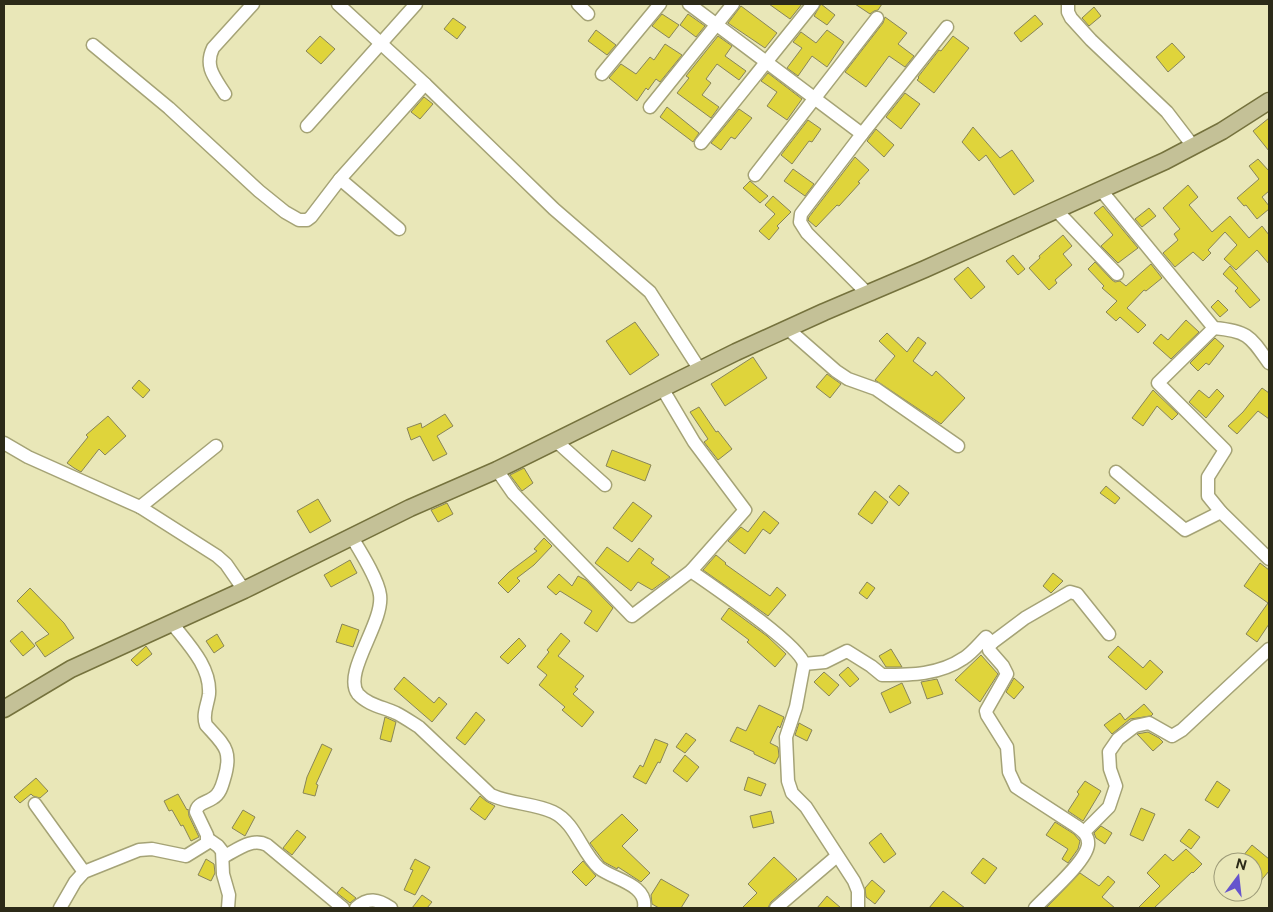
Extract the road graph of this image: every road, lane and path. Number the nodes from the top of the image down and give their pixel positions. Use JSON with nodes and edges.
{"nodes":[{"id":1,"x":338,"y":4,"type":"edge"},
{"id":2,"x":416,"y":4,"type":"edge"},
{"id":3,"x":578,"y":4,"type":"edge"},
{"id":4,"x":660,"y":4,"type":"edge"},
{"id":5,"x":689,"y":4,"type":"edge"},
{"id":6,"x":733,"y":4,"type":"edge"},
{"id":7,"x":813,"y":4,"type":"edge"},
{"id":8,"x":1068,"y":4,"type":"edge"},
{"id":9,"x":246,"y":6,"type":"edge"},
{"id":10,"x":588,"y":14,"type":"dead end"},
{"id":11,"x":877,"y":18,"type":"dead end"},
{"id":12,"x":717,"y":25,"type":"junction"},
{"id":13,"x":947,"y":27,"type":"dead end"},
{"id":14,"x":380,"y":44,"type":"junction"},
{"id":15,"x":93,"y":46,"type":"dead end"},
{"id":16,"x":766,"y":61,"type":"junction"},
{"id":17,"x":602,"y":74,"type":"dead end"},
{"id":18,"x":425,"y":84,"type":"junction"},
{"id":19,"x":225,"y":94,"type":"dead end"},
{"id":20,"x":815,"y":98,"type":"junction"},
{"id":21,"x":1269,"y":101,"type":"edge"},
{"id":22,"x":650,"y":107,"type":"dead end"},
{"id":23,"x":307,"y":126,"type":"dead end"},
{"id":24,"x":862,"y":134,"type":"junction"},
{"id":25,"x":702,"y":143,"type":"dead end"},
{"id":26,"x":1193,"y":146,"type":"junction"},
{"id":27,"x":754,"y":175,"type":"dead end"},
{"id":28,"x":340,"y":179,"type":"junction"},
{"id":29,"x":1100,"y":189,"type":"junction"},
{"id":30,"x":1056,"y":210,"type":"junction"},
{"id":31,"x":399,"y":229,"type":"dead end"},
{"id":32,"x":1117,"y":274,"type":"dead end"},
{"id":33,"x":868,"y":294,"type":"junction"},
{"id":34,"x":1214,"y":328,"type":"junction"},
{"id":35,"x":788,"y":329,"type":"junction"},
{"id":36,"x":1269,"y":363,"type":"edge"},
{"id":37,"x":700,"y":370,"type":"junction"},
{"id":38,"x":662,"y":388,"type":"junction"},
{"id":39,"x":556,"y":440,"type":"junction"},
{"id":40,"x":4,"y":443,"type":"edge"},
{"id":41,"x":216,"y":446,"type":"dead end"},
{"id":42,"x":958,"y":446,"type":"dead end"},
{"id":43,"x":497,"y":470,"type":"junction"},
{"id":44,"x":1116,"y":472,"type":"dead end"},
{"id":45,"x":605,"y":485,"type":"dead end"},
{"id":46,"x":140,"y":507,"type":"junction"},
{"id":47,"x":1221,"y":512,"type":"junction"},
{"id":48,"x":352,"y":536,"type":"junction"},
{"id":49,"x":1269,"y":560,"type":"edge"},
{"id":50,"x":691,"y":572,"type":"junction"},
{"id":51,"x":244,"y":590,"type":"junction"},
{"id":52,"x":172,"y":622,"type":"junction"},
{"id":53,"x":1108,"y":634,"type":"dead end"},
{"id":54,"x":992,"y":643,"type":"junction"},
{"id":55,"x":1269,"y":648,"type":"edge"},
{"id":56,"x":804,"y":664,"type":"junction"},
{"id":57,"x":4,"y":709,"type":"edge"},
{"id":58,"x":35,"y":804,"type":"dead end"},
{"id":59,"x":1084,"y":832,"type":"junction"},
{"id":60,"x":208,"y":839,"type":"junction"},
{"id":61,"x":837,"y":856,"type":"junction"},
{"id":62,"x":223,"y":857,"type":"junction"},
{"id":63,"x":84,"y":872,"type":"junction"},
{"id":64,"x":373,"y":904,"type":"edge"},
{"id":65,"x":60,"y":908,"type":"edge"},
{"id":66,"x":228,"y":908,"type":"edge"},
{"id":67,"x":343,"y":908,"type":"edge"},
{"id":68,"x":356,"y":908,"type":"edge"},
{"id":69,"x":391,"y":908,"type":"edge"},
{"id":70,"x":644,"y":908,"type":"edge"},
{"id":71,"x":776,"y":908,"type":"edge"},
{"id":72,"x":858,"y":908,"type":"edge"},
{"id":73,"x":1035,"y":908,"type":"edge"}],
"edges":[{"from":1,"to":14,"type":"street"},
{"from":2,"to":14,"type":"street"},
{"from":3,"to":10,"type":"street"},
{"from":4,"to":17,"type":"street"},
{"from":5,"to":12,"type":"street"},
{"from":6,"to":12,"type":"street"},
{"from":7,"to":16,"type":"street"},
{"from":8,"to":26,"type":"street"},
{"from":9,"to":19,"type":"street"},
{"from":11,"to":20,"type":"street"},
{"from":12,"to":16,"type":"street"},
{"from":12,"to":22,"type":"street"},
{"from":13,"to":24,"type":"street"},
{"from":14,"to":18,"type":"street"},
{"from":14,"to":23,"type":"street"},
{"from":15,"to":28,"type":"street"},
{"from":16,"to":20,"type":"street"},
{"from":16,"to":25,"type":"street"},
{"from":18,"to":28,"type":"street"},
{"from":18,"to":37,"type":"street"},
{"from":20,"to":24,"type":"street"},
{"from":20,"to":27,"type":"street"},
{"from":21,"to":26,"type":"main road"},
{"from":24,"to":33,"type":"street"},
{"from":26,"to":29,"type":"main road"},
{"from":28,"to":31,"type":"street"},
{"from":29,"to":30,"type":"main road"},
{"from":29,"to":34,"type":"street"},
{"from":30,"to":32,"type":"street"},
{"from":30,"to":33,"type":"main road"},
{"from":33,"to":35,"type":"main road"},
{"from":34,"to":36,"type":"street"},
{"from":34,"to":47,"type":"street"},
{"from":35,"to":37,"type":"main road"},
{"from":35,"to":42,"type":"street"},
{"from":37,"to":38,"type":"main road"},
{"from":38,"to":39,"type":"main road"},
{"from":38,"to":50,"type":"street"},
{"from":39,"to":43,"type":"main road"},
{"from":39,"to":45,"type":"street"},
{"from":40,"to":46,"type":"street"},
{"from":41,"to":46,"type":"street"},
{"from":43,"to":48,"type":"main road"},
{"from":43,"to":50,"type":"street"},
{"from":44,"to":47,"type":"street"},
{"from":46,"to":51,"type":"street"},
{"from":47,"to":49,"type":"street"},
{"from":48,"to":51,"type":"main road"},
{"from":48,"to":70,"type":"street"},
{"from":50,"to":56,"type":"street"},
{"from":51,"to":52,"type":"main road"},
{"from":52,"to":57,"type":"main road"},
{"from":52,"to":60,"type":"street"},
{"from":53,"to":54,"type":"street"},
{"from":54,"to":56,"type":"street"},
{"from":54,"to":59,"type":"street"},
{"from":55,"to":59,"type":"street"},
{"from":56,"to":61,"type":"street"},
{"from":58,"to":63,"type":"street"},
{"from":59,"to":73,"type":"street"},
{"from":60,"to":62,"type":"street"},
{"from":60,"to":63,"type":"street"},
{"from":61,"to":71,"type":"street"},
{"from":61,"to":72,"type":"street"},
{"from":62,"to":66,"type":"street"},
{"from":62,"to":67,"type":"street"},
{"from":63,"to":65,"type":"street"},
{"from":64,"to":68,"type":"street"},
{"from":64,"to":69,"type":"street"}]}
